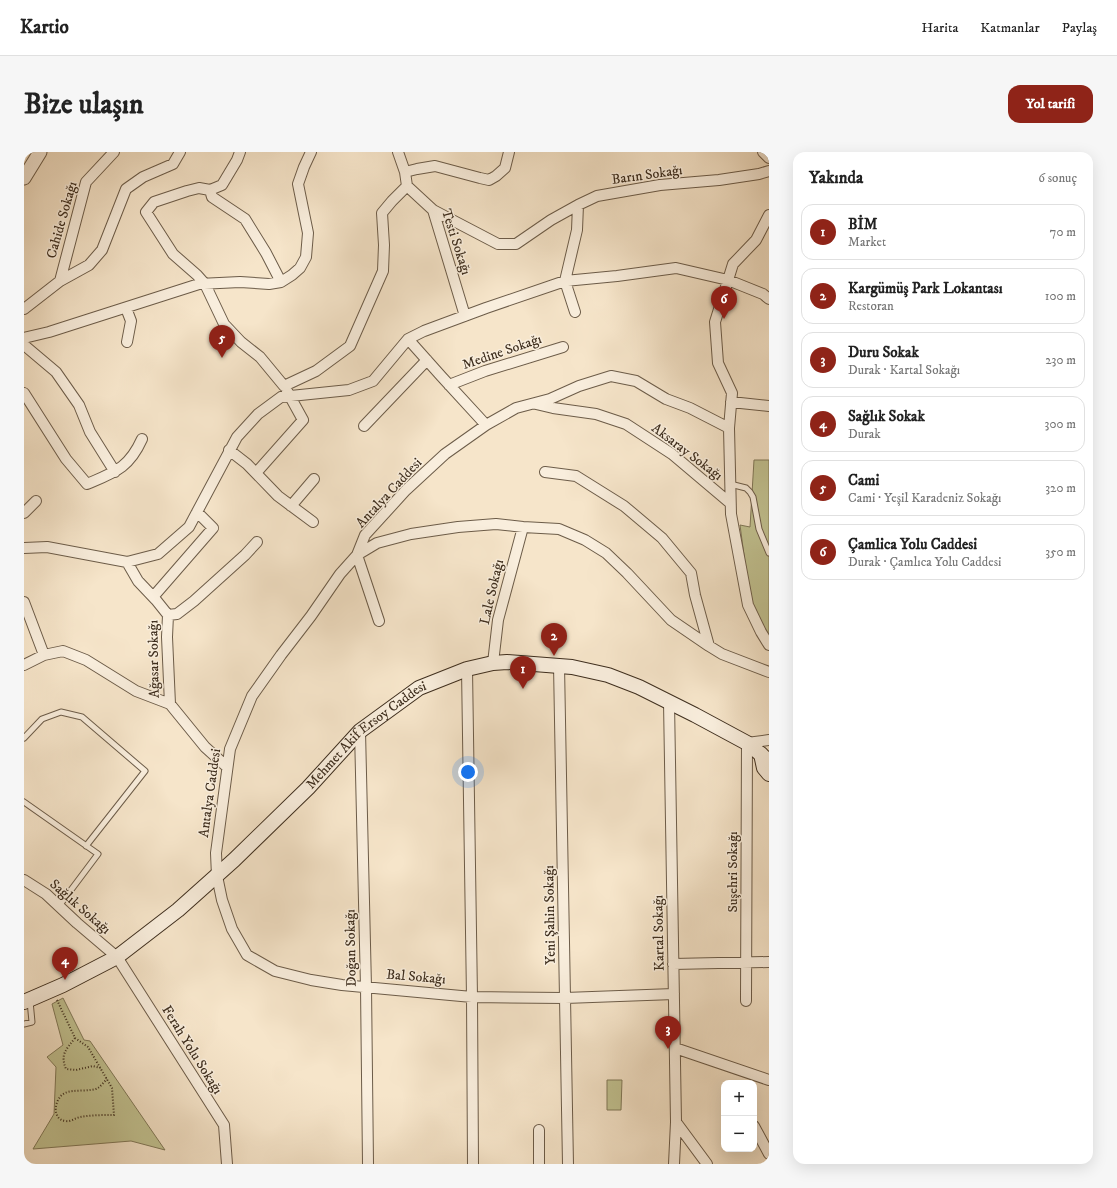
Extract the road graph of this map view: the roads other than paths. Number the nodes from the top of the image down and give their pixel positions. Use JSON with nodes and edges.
{"nodes":[{"id":1,"x":40,"y":152,"type":"edge"},
{"id":2,"x":114,"y":152,"type":"edge"},
{"id":3,"x":180,"y":152,"type":"edge"},
{"id":4,"x":240,"y":152,"type":"edge"},
{"id":5,"x":311,"y":152,"type":"edge"},
{"id":6,"x":398,"y":152,"type":"edge"},
{"id":7,"x":509,"y":152,"type":"edge"},
{"id":8,"x":763,"y":152,"type":"edge"},
{"id":9,"x":769,"y":158,"type":"edge"},
{"id":10,"x":769,"y":170,"type":"edge"},
{"id":11,"x":404,"y":172,"type":"junction"},
{"id":12,"x":24,"y":178,"type":"edge"},
{"id":13,"x":407,"y":186,"type":"junction"},
{"id":14,"x":210,"y":190,"type":"junction"},
{"id":15,"x":578,"y":205,"type":"junction"},
{"id":16,"x":433,"y":210,"type":"junction"},
{"id":17,"x":769,"y":215,"type":"edge"},
{"id":18,"x":728,"y":280,"type":"junction"},
{"id":19,"x":565,"y":281,"type":"junction"},
{"id":20,"x":60,"y":282,"type":"junction"},
{"id":21,"x":281,"y":282,"type":"junction"},
{"id":22,"x":205,"y":284,"type":"junction"},
{"id":23,"x":769,"y":299,"type":"edge"},
{"id":24,"x":24,"y":308,"type":"edge"},
{"id":25,"x":126,"y":308,"type":"junction"},
{"id":26,"x":575,"y":312,"type":"dead end"},
{"id":27,"x":464,"y":316,"type":"junction"},
{"id":28,"x":24,"y":338,"type":"edge"},
{"id":29,"x":408,"y":339,"type":"junction"},
{"id":30,"x":127,"y":342,"type":"dead end"},
{"id":31,"x":24,"y":345,"type":"edge"},
{"id":32,"x":563,"y":347,"type":"dead end"},
{"id":33,"x":427,"y":360,"type":"junction"},
{"id":34,"x":449,"y":385,"type":"junction"},
{"id":35,"x":284,"y":386,"type":"junction"},
{"id":36,"x":24,"y":393,"type":"edge"},
{"id":37,"x":290,"y":396,"type":"junction"},
{"id":38,"x":731,"y":402,"type":"junction"},
{"id":39,"x":533,"y":403,"type":"junction"},
{"id":40,"x":769,"y":406,"type":"edge"},
{"id":41,"x":486,"y":425,"type":"junction"},
{"id":42,"x":364,"y":426,"type":"dead end"},
{"id":43,"x":729,"y":428,"type":"junction"},
{"id":44,"x":142,"y":439,"type":"dead end"},
{"id":45,"x":229,"y":450,"type":"junction"},
{"id":46,"x":114,"y":472,"type":"junction"},
{"id":47,"x":545,"y":472,"type":"dead end"},
{"id":48,"x":256,"y":473,"type":"junction"},
{"id":49,"x":314,"y":479,"type":"dead end"},
{"id":50,"x":730,"y":484,"type":"junction"},
{"id":51,"x":36,"y":501,"type":"dead end"},
{"id":52,"x":730,"y":503,"type":"junction"},
{"id":53,"x":291,"y":506,"type":"junction"},
{"id":54,"x":197,"y":512,"type":"junction"},
{"id":55,"x":24,"y":513,"type":"edge"},
{"id":56,"x":313,"y":522,"type":"dead end"},
{"id":57,"x":523,"y":528,"type":"junction"},
{"id":58,"x":257,"y":542,"type":"dead end"},
{"id":59,"x":24,"y":548,"type":"edge"},
{"id":60,"x":769,"y":553,"type":"edge"},
{"id":61,"x":357,"y":555,"type":"junction"},
{"id":62,"x":127,"y":562,"type":"junction"},
{"id":63,"x":153,"y":597,"type":"junction"},
{"id":64,"x":24,"y":602,"type":"edge"},
{"id":65,"x":168,"y":615,"type":"junction"},
{"id":66,"x":379,"y":621,"type":"dead end"},
{"id":67,"x":769,"y":645,"type":"edge"},
{"id":68,"x":709,"y":646,"type":"junction"},
{"id":69,"x":44,"y":655,"type":"junction"},
{"id":70,"x":493,"y":663,"type":"junction"},
{"id":71,"x":24,"y":666,"type":"edge"},
{"id":72,"x":559,"y":666,"type":"junction"},
{"id":73,"x":467,"y":669,"type":"junction"},
{"id":74,"x":769,"y":672,"type":"edge"},
{"id":75,"x":669,"y":702,"type":"junction"},
{"id":76,"x":170,"y":704,"type":"junction"},
{"id":77,"x":360,"y":731,"type":"junction"},
{"id":78,"x":24,"y":738,"type":"edge"},
{"id":79,"x":769,"y":740,"type":"edge"},
{"id":80,"x":747,"y":743,"type":"junction"},
{"id":81,"x":765,"y":758,"type":"edge"},
{"id":82,"x":227,"y":767,"type":"junction"},
{"id":83,"x":769,"y":774,"type":"edge"},
{"id":84,"x":24,"y":802,"type":"edge"},
{"id":85,"x":86,"y":846,"type":"junction"},
{"id":86,"x":217,"y":876,"type":"junction"},
{"id":87,"x":24,"y":880,"type":"edge"},
{"id":88,"x":59,"y":906,"type":"junction"},
{"id":89,"x":117,"y":957,"type":"junction"},
{"id":90,"x":746,"y":962,"type":"junction"},
{"id":91,"x":769,"y":962,"type":"edge"},
{"id":92,"x":673,"y":964,"type":"junction"},
{"id":93,"x":366,"y":987,"type":"junction"},
{"id":94,"x":674,"y":994,"type":"junction"},
{"id":95,"x":472,"y":997,"type":"junction"},
{"id":96,"x":565,"y":998,"type":"junction"},
{"id":97,"x":27,"y":1001,"type":"edge"},
{"id":98,"x":746,"y":1001,"type":"dead end"},
{"id":99,"x":24,"y":1024,"type":"edge"},
{"id":100,"x":674,"y":1048,"type":"junction"},
{"id":101,"x":748,"y":1078,"type":"edge"},
{"id":102,"x":769,"y":1080,"type":"edge"},
{"id":103,"x":676,"y":1122,"type":"junction"},
{"id":104,"x":539,"y":1130,"type":"dead end"},
{"id":105,"x":757,"y":1132,"type":"edge"},
{"id":106,"x":768,"y":1152,"type":"edge"},
{"id":107,"x":227,"y":1164,"type":"edge"},
{"id":108,"x":368,"y":1164,"type":"edge"},
{"id":109,"x":473,"y":1164,"type":"edge"},
{"id":110,"x":539,"y":1164,"type":"edge"},
{"id":111,"x":568,"y":1164,"type":"edge"},
{"id":112,"x":674,"y":1164,"type":"edge"},
{"id":113,"x":707,"y":1164,"type":"edge"}],
"edges":[{"from":1,"to":12,"type":"street"},
{"from":2,"to":20,"type":"street","name":"Cahide Sokağı"},
{"from":3,"to":20,"type":"street"},
{"from":4,"to":14,"type":"street"},
{"from":5,"to":21,"type":"street"},
{"from":6,"to":11,"type":"street"},
{"from":7,"to":11,"type":"street"},
{"from":8,"to":9,"type":"street"},
{"from":10,"to":15,"type":"street","name":"Barın Sokağı"},
{"from":11,"to":13,"type":"street"},
{"from":13,"to":16,"type":"street","name":"Testi Sokağı"},
{"from":13,"to":35,"type":"street"},
{"from":14,"to":21,"type":"street"},
{"from":14,"to":22,"type":"street"},
{"from":15,"to":16,"type":"street","name":"Barın Sokağı"},
{"from":15,"to":19,"type":"street"},
{"from":16,"to":27,"type":"street","name":"Testi Sokağı"},
{"from":17,"to":18,"type":"street"},
{"from":18,"to":19,"type":"street"},
{"from":18,"to":23,"type":"street"},
{"from":18,"to":38,"type":"street"},
{"from":19,"to":26,"type":"street"},
{"from":19,"to":27,"type":"street"},
{"from":20,"to":24,"type":"street"},
{"from":21,"to":22,"type":"street"},
{"from":22,"to":25,"type":"street"},
{"from":22,"to":35,"type":"street"},
{"from":25,"to":28,"type":"street"},
{"from":25,"to":30,"type":"street"},
{"from":27,"to":29,"type":"street"},
{"from":29,"to":33,"type":"street"},
{"from":29,"to":37,"type":"street"},
{"from":31,"to":46,"type":"street"},
{"from":32,"to":34,"type":"street","name":"Medine Sokağı"},
{"from":33,"to":34,"type":"street"},
{"from":33,"to":42,"type":"street"},
{"from":34,"to":41,"type":"street"},
{"from":35,"to":37,"type":"street"},
{"from":36,"to":46,"type":"street"},
{"from":37,"to":45,"type":"street"},
{"from":37,"to":48,"type":"street"},
{"from":38,"to":40,"type":"street"},
{"from":38,"to":43,"type":"street"},
{"from":39,"to":41,"type":"street","name":"Antalya Caddesi"},
{"from":39,"to":43,"type":"street","name":"Antalya Caddesi"},
{"from":39,"to":52,"type":"street","name":"Aksaray Sokağı"},
{"from":41,"to":61,"type":"street","name":"Antalya Caddesi"},
{"from":43,"to":50,"type":"street"},
{"from":44,"to":46,"type":"street"},
{"from":45,"to":48,"type":"street"},
{"from":45,"to":54,"type":"street"},
{"from":47,"to":68,"type":"street"},
{"from":48,"to":53,"type":"street"},
{"from":49,"to":53,"type":"street"},
{"from":50,"to":52,"type":"street"},
{"from":50,"to":60,"type":"lane"},
{"from":51,"to":55,"type":"street"},
{"from":52,"to":67,"type":"street"},
{"from":53,"to":56,"type":"street"},
{"from":54,"to":62,"type":"street"},
{"from":54,"to":63,"type":"street"},
{"from":57,"to":61,"type":"street"},
{"from":57,"to":68,"type":"street"},
{"from":57,"to":70,"type":"street","name":"Lale Sokağı"},
{"from":58,"to":65,"type":"street"},
{"from":59,"to":62,"type":"street"},
{"from":61,"to":66,"type":"street"},
{"from":61,"to":82,"type":"street","name":"Antalya Caddesi"},
{"from":62,"to":63,"type":"street","name":"Ağasar Sokağı"},
{"from":63,"to":65,"type":"street","name":"Ağasar Sokağı"},
{"from":64,"to":69,"type":"street"},
{"from":65,"to":76,"type":"street","name":"Ağasar Sokağı"},
{"from":68,"to":74,"type":"street"},
{"from":69,"to":71,"type":"street","name":"Ağasar Sokağı"},
{"from":69,"to":76,"type":"street","name":"Ağasar Sokağı"},
{"from":70,"to":72,"type":"main road","name":"Mehmet Akif Ersoy Caddesi"},
{"from":70,"to":73,"type":"main road","name":"Mehmet Akif Ersoy Caddesi"},
{"from":72,"to":75,"type":"main road","name":"Mehmet Akif Ersoy Caddesi"},
{"from":72,"to":96,"type":"street","name":"Yeni Şahin Sokağı"},
{"from":73,"to":77,"type":"main road","name":"Mehmet Akif Ersoy Caddesi"},
{"from":73,"to":95,"type":"street"},
{"from":75,"to":80,"type":"main road","name":"Mehmet Akif Ersoy Caddesi"},
{"from":75,"to":92,"type":"street","name":"Kartal Sokağı"},
{"from":76,"to":82,"type":"street"},
{"from":77,"to":86,"type":"main road","name":"Mehmet Akif Ersoy Caddesi"},
{"from":77,"to":93,"type":"street","name":"Doğan Sokağı"},
{"from":78,"to":85,"type":"lane"},
{"from":79,"to":80,"type":"street"},
{"from":80,"to":81,"type":"main road","name":"Mehmet Akif Ersoy Caddesi"},
{"from":80,"to":90,"type":"street","name":"Suşehri Sokağı"},
{"from":81,"to":83,"type":"main road","name":"Mehmet Akif Ersoy Caddesi"},
{"from":82,"to":86,"type":"street","name":"Antalya Caddesi"},
{"from":84,"to":85,"type":"lane"},
{"from":85,"to":88,"type":"lane"},
{"from":86,"to":89,"type":"main road","name":"Mehmet Akif Ersoy Caddesi"},
{"from":86,"to":93,"type":"street","name":"Bal Sokağı"},
{"from":87,"to":88,"type":"street","name":"Sağlık Sokağı"},
{"from":88,"to":89,"type":"street","name":"Sağlık Sokağı"},
{"from":89,"to":97,"type":"main road","name":"Mehmet Akif Ersoy Caddesi"},
{"from":89,"to":107,"type":"street","name":"Ferah Yolu Sokağı"},
{"from":90,"to":91,"type":"street"},
{"from":90,"to":92,"type":"street"},
{"from":90,"to":98,"type":"street","name":"Suşehri Sokağı"},
{"from":92,"to":94,"type":"street","name":"Kartal Sokağı"},
{"from":93,"to":95,"type":"street","name":"Bal Sokağı"},
{"from":93,"to":108,"type":"street","name":"Doğan Sokağı"},
{"from":94,"to":96,"type":"street","name":"Bal Sokağı"},
{"from":94,"to":100,"type":"street","name":"Kartal Sokağı"},
{"from":95,"to":96,"type":"street","name":"Bal Sokağı"},
{"from":95,"to":109,"type":"street"},
{"from":96,"to":111,"type":"street","name":"Yeni Şahin Sokağı"},
{"from":97,"to":99,"type":"lane"},
{"from":100,"to":101,"type":"street"},
{"from":100,"to":103,"type":"street","name":"Kartal Sokağı"},
{"from":101,"to":102,"type":"street"},
{"from":103,"to":112,"type":"street","name":"Kartal Sokağı"},
{"from":103,"to":113,"type":"street"},
{"from":104,"to":110,"type":"street"},
{"from":105,"to":106,"type":"street"}]}
